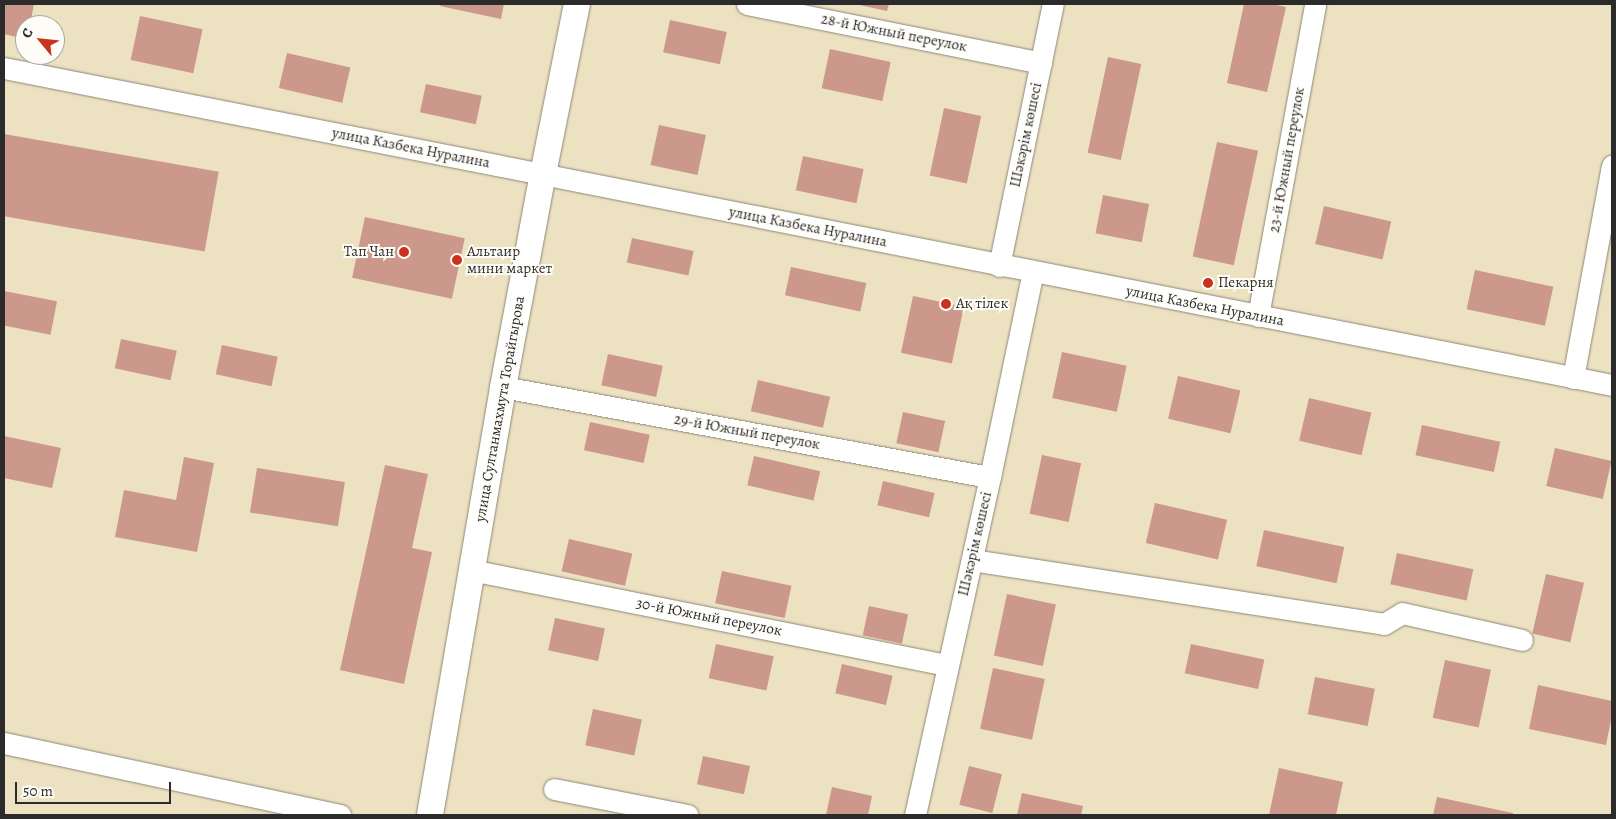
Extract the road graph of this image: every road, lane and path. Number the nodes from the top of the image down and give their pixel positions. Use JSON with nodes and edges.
{"nodes":[{"id":1,"x":577,"y":4,"type":"edge"},
{"id":2,"x":747,"y":4,"type":"edge"},
{"id":3,"x":1053,"y":4,"type":"edge"},
{"id":4,"x":1316,"y":4,"type":"edge"},
{"id":5,"x":1041,"y":63,"type":"junction"},
{"id":6,"x":4,"y":68,"type":"edge"},
{"id":7,"x":1612,"y":166,"type":"edge"},
{"id":8,"x":542,"y":174,"type":"junction"},
{"id":9,"x":999,"y":266,"type":"junction"},
{"id":10,"x":1033,"y":272,"type":"junction"},
{"id":11,"x":1258,"y":316,"type":"junction"},
{"id":12,"x":1572,"y":378,"type":"junction"},
{"id":13,"x":1612,"y":386,"type":"edge"},
{"id":14,"x":503,"y":387,"type":"junction"},
{"id":15,"x":990,"y":477,"type":"junction"},
{"id":16,"x":972,"y":560,"type":"junction"},
{"id":17,"x":471,"y":570,"type":"junction"},
{"id":18,"x":1522,"y":640,"type":"dead end"},
{"id":19,"x":948,"y":665,"type":"junction"},
{"id":20,"x":4,"y":743,"type":"edge"},
{"id":21,"x":554,"y":789,"type":"dead end"},
{"id":22,"x":340,"y":815,"type":"edge"},
{"id":23,"x":430,"y":815,"type":"edge"},
{"id":24,"x":688,"y":815,"type":"edge"},
{"id":25,"x":915,"y":815,"type":"edge"}],
"edges":[{"from":1,"to":8,"type":"main road","name":"улица Султанмахмута Торайгырова"},
{"from":2,"to":5,"type":"street","name":"28-й Южный переулок"},
{"from":3,"to":5,"type":"street","name":"Шәкәрім көшесі"},
{"from":4,"to":11,"type":"street","name":"23-й Южный переулок"},
{"from":5,"to":9,"type":"street","name":"Шәкәрім көшесі"},
{"from":6,"to":8,"type":"street","name":"улица Казбека Нуралина"},
{"from":7,"to":12,"type":"street"},
{"from":8,"to":9,"type":"street","name":"улица Казбека Нуралина"},
{"from":8,"to":14,"type":"main road","name":"улица Султанмахмута Торайгырова"},
{"from":9,"to":10,"type":"street","name":"улица Казбека Нуралина"},
{"from":10,"to":11,"type":"street","name":"улица Казбека Нуралина"},
{"from":10,"to":15,"type":"street","name":"Шәкәрім көшесі"},
{"from":11,"to":12,"type":"street","name":"улица Казбека Нуралина"},
{"from":12,"to":13,"type":"street","name":"улица Казбека Нуралина"},
{"from":14,"to":15,"type":"street","name":"29-й Южный переулок"},
{"from":14,"to":17,"type":"main road","name":"улица Султанмахмута Торайгырова"},
{"from":15,"to":16,"type":"street","name":"Шәкәрім көшесі"},
{"from":16,"to":18,"type":"street"},
{"from":16,"to":19,"type":"street","name":"Шәкәрім көшесі"},
{"from":17,"to":19,"type":"street","name":"30-й Южный переулок"},
{"from":17,"to":23,"type":"main road","name":"улица Султанмахмута Торайгырова"},
{"from":19,"to":25,"type":"street","name":"Шәкәрім көшесі"},
{"from":20,"to":22,"type":"street"},
{"from":21,"to":24,"type":"street"}]}
